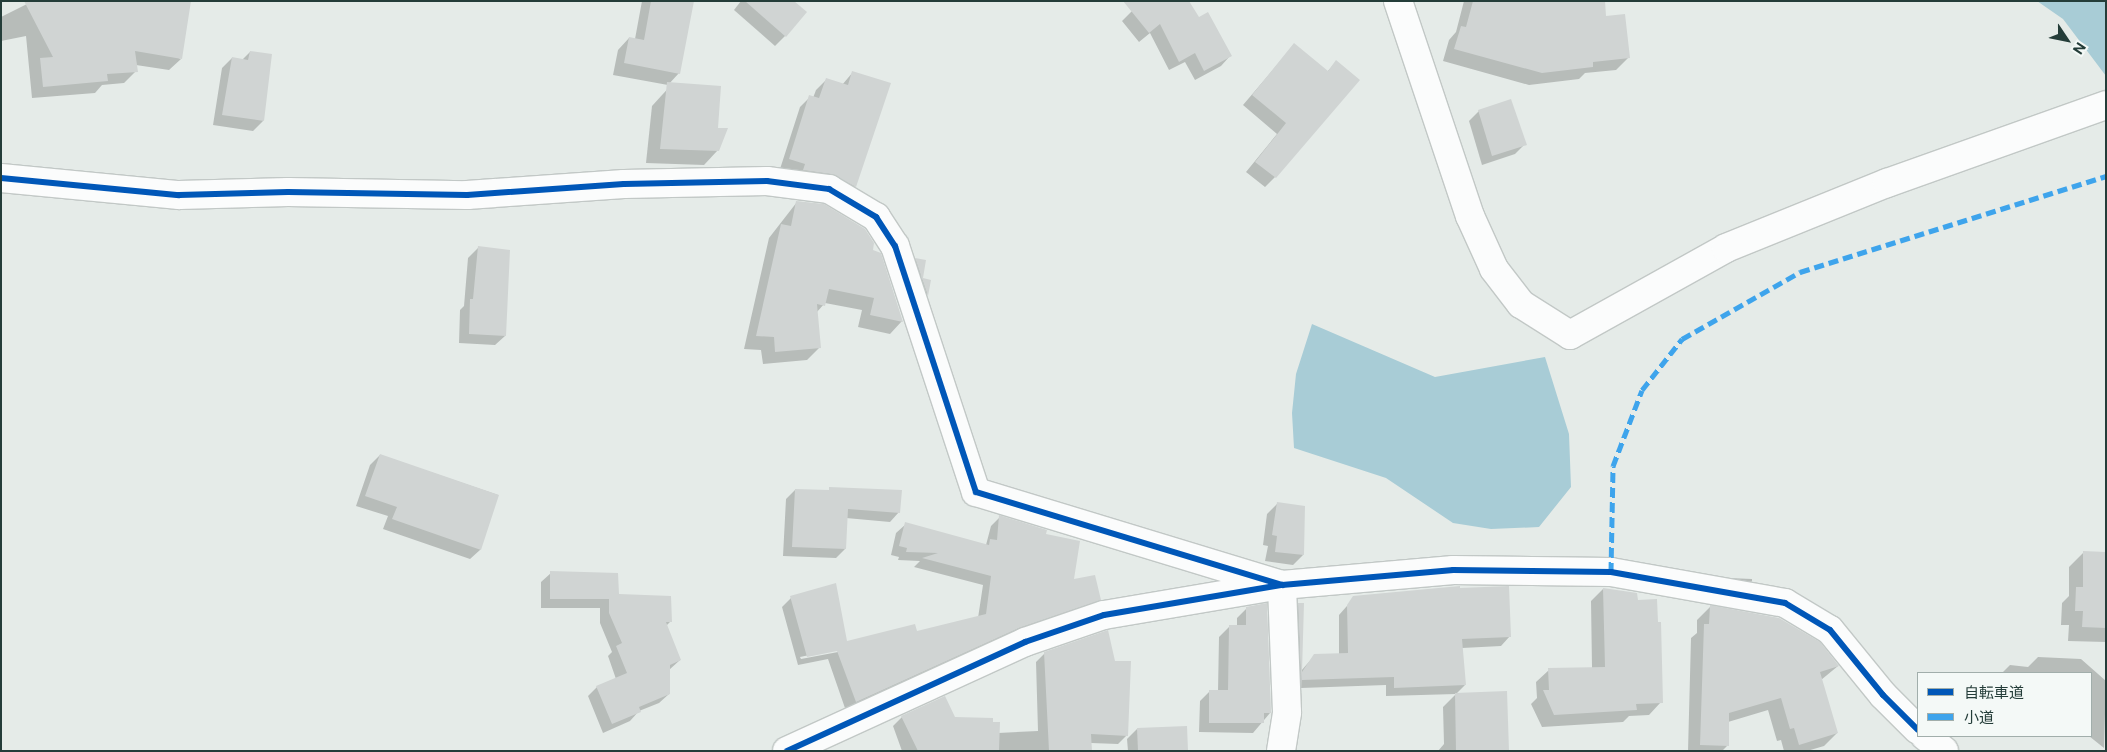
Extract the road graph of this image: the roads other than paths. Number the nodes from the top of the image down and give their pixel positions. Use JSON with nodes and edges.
{"nodes":[{"id":1,"x":1398,"y":1,"type":"edge"},
{"id":2,"x":2106,"y":105,"type":"edge"},
{"id":3,"x":1,"y":178,"type":"edge"},
{"id":4,"x":1282,"y":584,"type":"junction"},
{"id":5,"x":1917,"y":729,"type":"edge"},
{"id":6,"x":1926,"y":737,"type":"edge"},
{"id":7,"x":787,"y":751,"type":"edge"},
{"id":8,"x":1280,"y":751,"type":"edge"},
{"id":9,"x":1944,"y":751,"type":"edge"}],
"edges":[{"from":1,"to":2,"type":"street"},
{"from":3,"to":4,"type":"street"},
{"from":4,"to":5,"type":"street"},
{"from":4,"to":7,"type":"street"},
{"from":4,"to":8,"type":"street"},
{"from":6,"to":9,"type":"street"}]}
